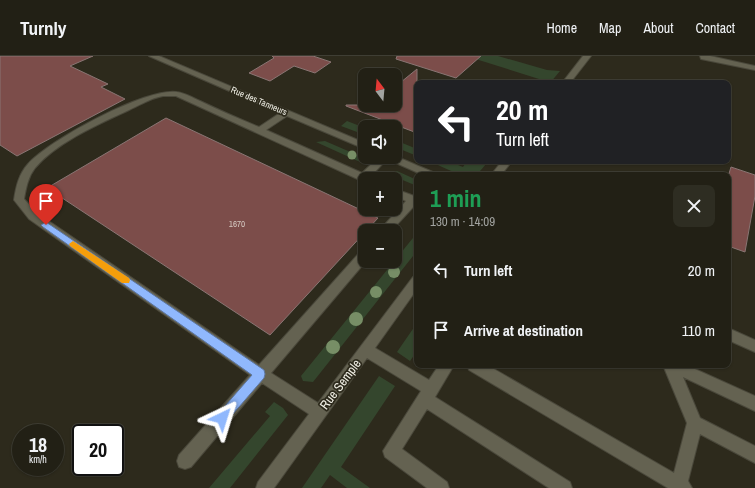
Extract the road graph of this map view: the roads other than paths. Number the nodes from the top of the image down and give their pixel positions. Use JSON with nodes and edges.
{"nodes":[{"id":1,"x":153,"y":56,"type":"edge"},
{"id":2,"x":587,"y":56,"type":"edge"},
{"id":3,"x":704,"y":56,"type":"edge"},
{"id":4,"x":755,"y":68,"type":"edge"},
{"id":5,"x":568,"y":80,"type":"edge"},
{"id":6,"x":286,"y":113,"type":"junction"},
{"id":7,"x":259,"y":131,"type":"junction"},
{"id":8,"x":358,"y":143,"type":"edge"},
{"id":9,"x":402,"y":162,"type":"edge"},
{"id":10,"x":377,"y":164,"type":"edge"},
{"id":11,"x":505,"y":164,"type":"edge"},
{"id":12,"x":370,"y":172,"type":"edge"},
{"id":13,"x":425,"y":172,"type":"edge"},
{"id":14,"x":498,"y":172,"type":"edge"},
{"id":15,"x":358,"y":175,"type":"edge"},
{"id":16,"x":402,"y":195,"type":"edge"},
{"id":17,"x":414,"y":201,"type":"edge"},
{"id":18,"x":414,"y":202,"type":"edge"},
{"id":19,"x":392,"y":224,"type":"edge"},
{"id":20,"x":358,"y":262,"type":"edge"},
{"id":21,"x":414,"y":284,"type":"edge"},
{"id":22,"x":731,"y":335,"type":"edge"},
{"id":23,"x":755,"y":346,"type":"edge"},
{"id":24,"x":366,"y":350,"type":"junction"},
{"id":25,"x":445,"y":368,"type":"edge"},
{"id":26,"x":479,"y":368,"type":"edge"},
{"id":27,"x":671,"y":368,"type":"edge"},
{"id":28,"x":677,"y":368,"type":"edge"},
{"id":29,"x":260,"y":374,"type":"junction"},
{"id":30,"x":428,"y":394,"type":"junction"},
{"id":31,"x":755,"y":404,"type":"edge"},
{"id":32,"x":319,"y":412,"type":"junction"},
{"id":33,"x":695,"y":423,"type":"junction"},
{"id":34,"x":755,"y":455,"type":"edge"},
{"id":35,"x":185,"y":461,"type":"dead end"},
{"id":36,"x":682,"y":486,"type":"edge"},
{"id":37,"x":264,"y":488,"type":"edge"},
{"id":38,"x":442,"y":488,"type":"edge"},
{"id":39,"x":564,"y":488,"type":"edge"}],
"edges":[{"from":1,"to":6,"type":"street","name":"Rue des Tanneurs"},
{"from":2,"to":5,"type":"street"},
{"from":3,"to":4,"type":"street"},
{"from":6,"to":7,"type":"street"},
{"from":6,"to":8,"type":"street","name":"Rue des Tanneurs"},
{"from":7,"to":15,"type":"street"},
{"from":7,"to":29,"type":"street"},
{"from":9,"to":13,"type":"street"},
{"from":10,"to":12,"type":"street"},
{"from":11,"to":14,"type":"street"},
{"from":16,"to":17,"type":"street"},
{"from":18,"to":19,"type":"street"},
{"from":20,"to":29,"type":"street"},
{"from":21,"to":24,"type":"street","name":"Rue Semple"},
{"from":22,"to":23,"type":"street"},
{"from":24,"to":30,"type":"street"},
{"from":24,"to":32,"type":"street","name":"Rue Semple"},
{"from":25,"to":30,"type":"street"},
{"from":26,"to":36,"type":"street"},
{"from":27,"to":33,"type":"street"},
{"from":28,"to":31,"type":"street"},
{"from":29,"to":32,"type":"street"},
{"from":29,"to":35,"type":"street"},
{"from":30,"to":38,"type":"street"},
{"from":30,"to":39,"type":"street"},
{"from":32,"to":37,"type":"street","name":"Rue Semple"},
{"from":33,"to":34,"type":"street"},
{"from":33,"to":36,"type":"street"}]}
